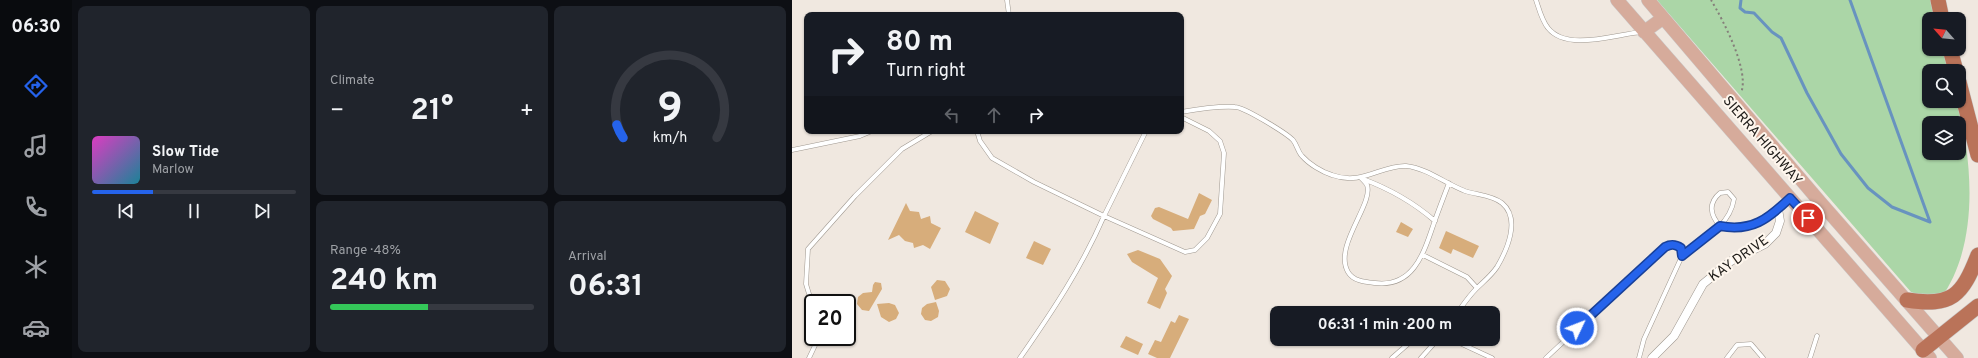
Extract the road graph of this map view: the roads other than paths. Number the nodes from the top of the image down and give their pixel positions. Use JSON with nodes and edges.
{"nodes":[{"id":1,"x":1007,"y":0,"type":"edge"},
{"id":2,"x":1536,"y":0,"type":"edge"},
{"id":3,"x":1617,"y":0,"type":"edge"},
{"id":4,"x":1648,"y":0,"type":"edge"},
{"id":5,"x":1938,"y":0,"type":"edge"},
{"id":6,"x":1009,"y":12,"type":"edge"},
{"id":7,"x":1941,"y":12,"type":"edge"},
{"id":8,"x":1663,"y":18,"type":"junction"},
{"id":9,"x":1644,"y":32,"type":"junction"},
{"id":10,"x":1966,"y":108,"type":"edge"},
{"id":11,"x":1184,"y":112,"type":"edge"},
{"id":12,"x":1184,"y":118,"type":"edge"},
{"id":13,"x":865,"y":134,"type":"edge"},
{"id":14,"x":927,"y":134,"type":"edge"},
{"id":15,"x":978,"y":134,"type":"edge"},
{"id":16,"x":1145,"y":134,"type":"edge"},
{"id":17,"x":792,"y":150,"type":"edge"},
{"id":18,"x":1978,"y":155,"type":"edge"},
{"id":19,"x":1361,"y":178,"type":"junction"},
{"id":20,"x":1449,"y":183,"type":"junction"},
{"id":21,"x":1790,"y":198,"type":"junction"},
{"id":22,"x":1778,"y":209,"type":"junction"},
{"id":23,"x":1104,"y":216,"type":"junction"},
{"id":24,"x":1435,"y":221,"type":"junction"},
{"id":25,"x":1720,"y":226,"type":"junction"},
{"id":26,"x":1423,"y":255,"type":"junction"},
{"id":27,"x":1978,"y":255,"type":"edge"},
{"id":28,"x":1682,"y":256,"type":"junction"},
{"id":29,"x":1477,"y":288,"type":"junction"},
{"id":30,"x":809,"y":294,"type":"edge"},
{"id":31,"x":1907,"y":300,"type":"junction"},
{"id":32,"x":1463,"y":306,"type":"edge"},
{"id":33,"x":1978,"y":306,"type":"edge"},
{"id":34,"x":1817,"y":336,"type":"dead end"},
{"id":35,"x":1938,"y":337,"type":"junction"},
{"id":36,"x":815,"y":346,"type":"edge"},
{"id":37,"x":1406,"y":346,"type":"edge"},
{"id":38,"x":1432,"y":346,"type":"edge"},
{"id":39,"x":1466,"y":346,"type":"edge"},
{"id":40,"x":1926,"y":354,"type":"edge"},
{"id":41,"x":809,"y":358,"type":"edge"},
{"id":42,"x":1020,"y":358,"type":"edge"},
{"id":43,"x":1392,"y":358,"type":"edge"},
{"id":44,"x":1421,"y":358,"type":"edge"},
{"id":45,"x":1492,"y":358,"type":"edge"},
{"id":46,"x":1546,"y":358,"type":"edge"},
{"id":47,"x":1639,"y":358,"type":"edge"},
{"id":48,"x":1652,"y":358,"type":"edge"},
{"id":49,"x":1727,"y":358,"type":"edge"},
{"id":50,"x":1763,"y":358,"type":"edge"},
{"id":51,"x":1810,"y":358,"type":"edge"},
{"id":52,"x":1957,"y":358,"type":"edge"}],
"edges":[{"from":1,"to":6,"type":"lane"},
{"from":2,"to":9,"type":"lane"},
{"from":3,"to":9,"type":"main road","name":"SIERRA HIGHWAY"},
{"from":4,"to":8,"type":"main road","name":"SIERRA HIGHWAY"},
{"from":5,"to":7,"type":"highway"},
{"from":8,"to":9,"type":"main road"},
{"from":8,"to":31,"type":"main road","name":"SIERRA HIGHWAY"},
{"from":9,"to":21,"type":"main road","name":"SIERRA HIGHWAY"},
{"from":10,"to":18,"type":"highway"},
{"from":11,"to":19,"type":"lane"},
{"from":12,"to":23,"type":"lane"},
{"from":13,"to":17,"type":"lane"},
{"from":14,"to":30,"type":"lane"},
{"from":15,"to":23,"type":"lane"},
{"from":16,"to":23,"type":"lane"},
{"from":19,"to":20,"type":"lane"},
{"from":19,"to":24,"type":"lane"},
{"from":19,"to":26,"type":"lane"},
{"from":20,"to":24,"type":"lane"},
{"from":20,"to":29,"type":"lane"},
{"from":21,"to":22,"type":"street"},
{"from":21,"to":40,"type":"main road","name":"SIERRA HIGHWAY"},
{"from":22,"to":25,"type":"lane"},
{"from":22,"to":48,"type":"street","name":"KAY DRIVE"},
{"from":23,"to":42,"type":"lane"},
{"from":24,"to":26,"type":"lane"},
{"from":25,"to":25,"type":"lane"},
{"from":25,"to":28,"type":"lane"},
{"from":26,"to":29,"type":"lane"},
{"from":27,"to":31,"type":"highway"},
{"from":28,"to":46,"type":"lane"},
{"from":28,"to":47,"type":"lane"},
{"from":29,"to":32,"type":"lane"},
{"from":31,"to":35,"type":"main road","name":"SIERRA HIGHWAY"},
{"from":33,"to":35,"type":"highway"},
{"from":34,"to":51,"type":"lane"},
{"from":35,"to":40,"type":"highway"},
{"from":35,"to":52,"type":"main road","name":"SIERRA HIGHWAY"},
{"from":36,"to":41,"type":"lane"},
{"from":37,"to":43,"type":"lane"},
{"from":38,"to":44,"type":"lane"},
{"from":39,"to":45,"type":"lane"},
{"from":49,"to":50,"type":"lane"}]}
